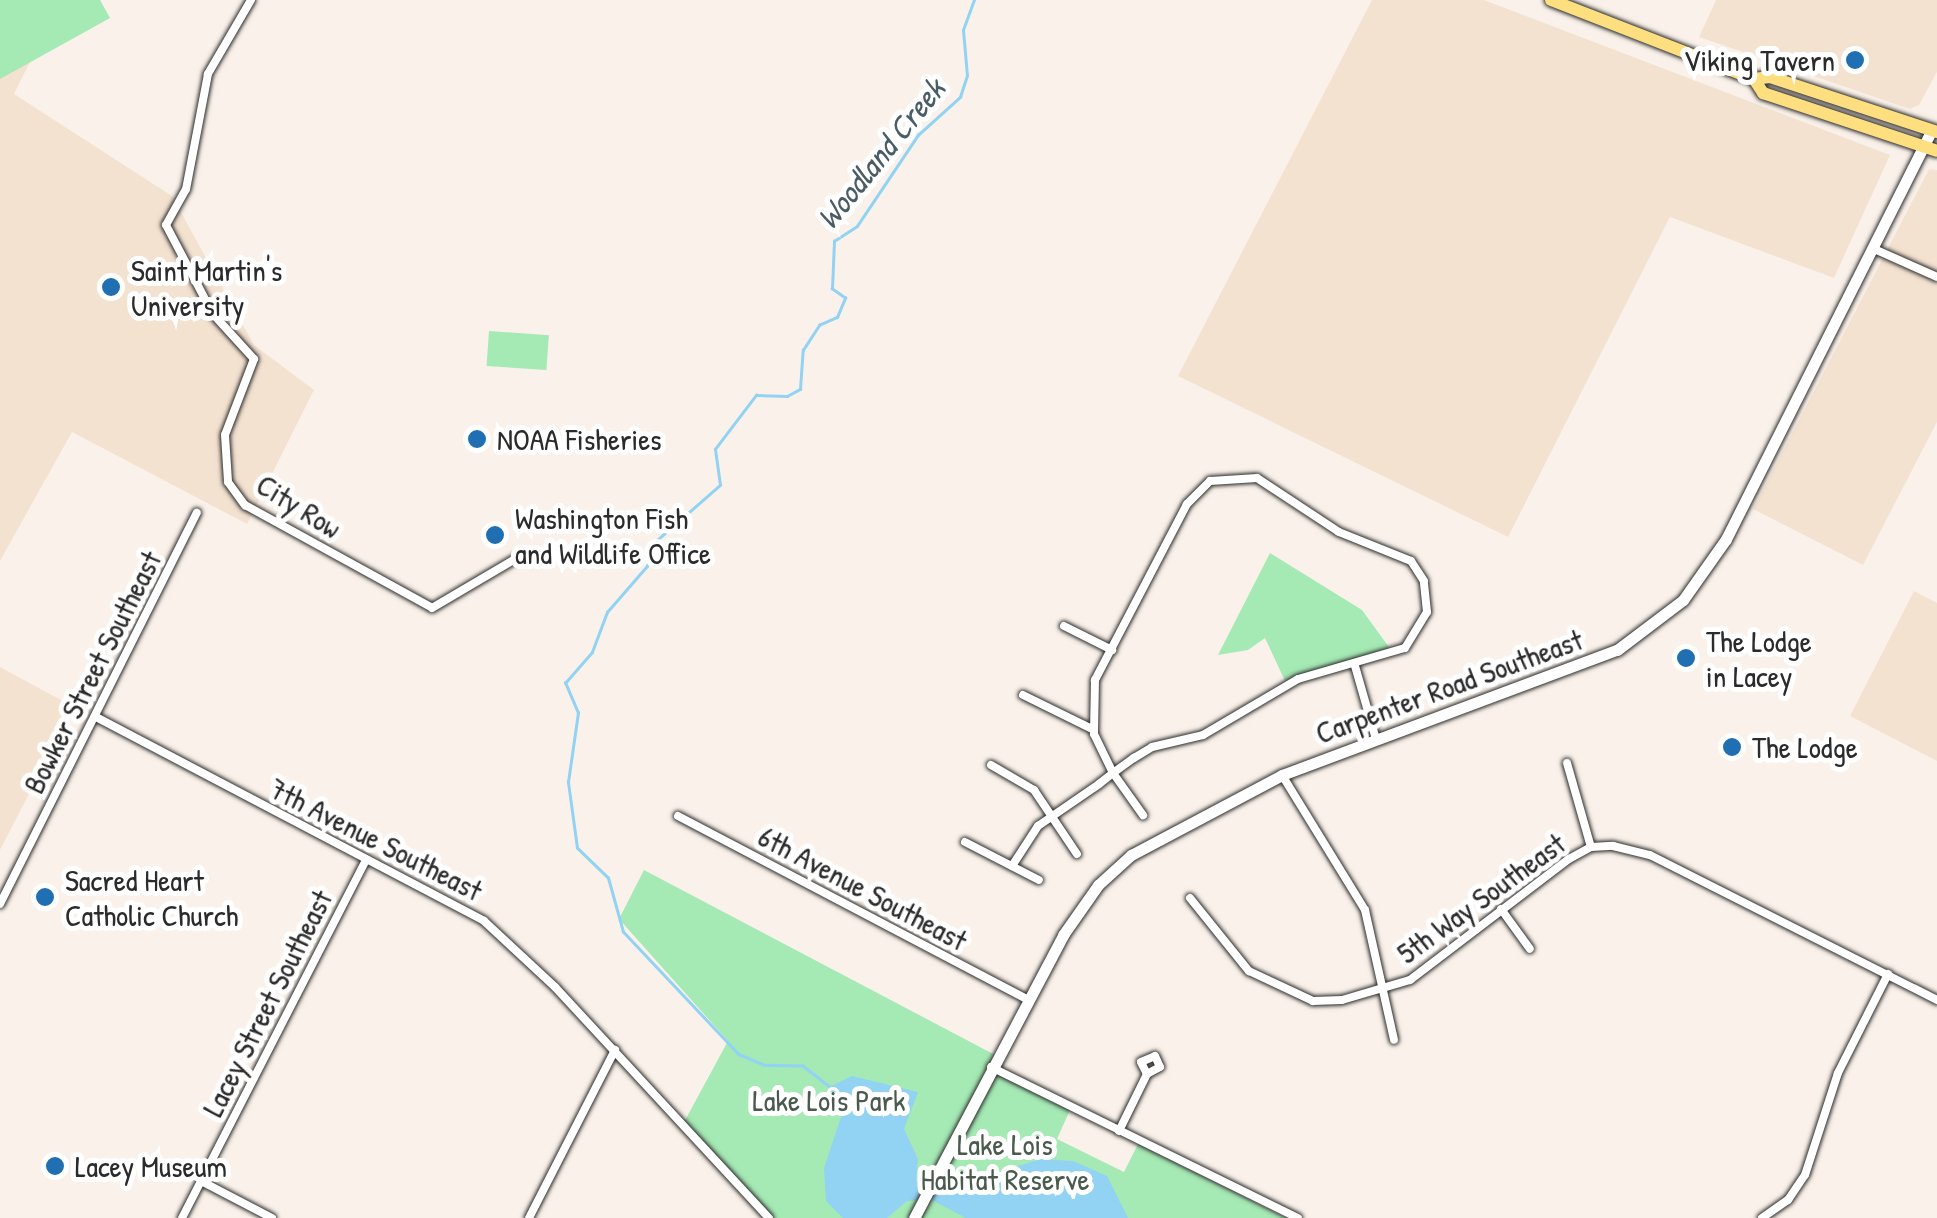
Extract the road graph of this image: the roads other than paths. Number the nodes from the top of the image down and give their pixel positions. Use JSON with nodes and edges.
{"nodes":[{"id":1,"x":251,"y":0,"type":"edge"},
{"id":2,"x":1552,"y":0,"type":"edge"},
{"id":3,"x":1754,"y":78,"type":"junction"},
{"id":4,"x":1934,"y":132,"type":"edge"},
{"id":5,"x":1922,"y":146,"type":"junction"},
{"id":6,"x":1937,"y":151,"type":"edge"},
{"id":7,"x":1872,"y":248,"type":"junction"},
{"id":8,"x":1937,"y":278,"type":"edge"},
{"id":9,"x":198,"y":513,"type":"dead end"},
{"id":10,"x":517,"y":558,"type":"dead end"},
{"id":11,"x":1064,"y":626,"type":"dead end"},
{"id":12,"x":1112,"y":650,"type":"junction"},
{"id":13,"x":1355,"y":666,"type":"junction"},
{"id":14,"x":1023,"y":695,"type":"dead end"},
{"id":15,"x":96,"y":716,"type":"junction"},
{"id":16,"x":1094,"y":730,"type":"junction"},
{"id":17,"x":1376,"y":739,"type":"junction"},
{"id":18,"x":1567,"y":762,"type":"dead end"},
{"id":19,"x":991,"y":765,"type":"dead end"},
{"id":20,"x":1113,"y":774,"type":"junction"},
{"id":21,"x":1282,"y":775,"type":"junction"},
{"id":22,"x":1143,"y":815,"type":"dead end"},
{"id":23,"x":678,"y":816,"type":"dead end"},
{"id":24,"x":1054,"y":816,"type":"junction"},
{"id":25,"x":965,"y":842,"type":"dead end"},
{"id":26,"x":1590,"y":847,"type":"junction"},
{"id":27,"x":1077,"y":854,"type":"dead end"},
{"id":28,"x":365,"y":862,"type":"junction"},
{"id":29,"x":1012,"y":866,"type":"junction"},
{"id":30,"x":1039,"y":880,"type":"dead end"},
{"id":31,"x":1190,"y":898,"type":"dead end"},
{"id":32,"x":0,"y":904,"type":"edge"},
{"id":33,"x":1502,"y":910,"type":"junction"},
{"id":34,"x":1530,"y":949,"type":"dead end"},
{"id":35,"x":1888,"y":974,"type":"junction"},
{"id":36,"x":1381,"y":992,"type":"junction"},
{"id":37,"x":1027,"y":999,"type":"junction"},
{"id":38,"x":1937,"y":1000,"type":"edge"},
{"id":39,"x":1394,"y":1040,"type":"dead end"},
{"id":40,"x":615,"y":1050,"type":"junction"},
{"id":41,"x":992,"y":1067,"type":"junction"},
{"id":42,"x":1146,"y":1074,"type":"dead end"},
{"id":43,"x":1119,"y":1131,"type":"junction"},
{"id":44,"x":201,"y":1181,"type":"junction"},
{"id":45,"x":182,"y":1218,"type":"edge"},
{"id":46,"x":272,"y":1218,"type":"edge"},
{"id":47,"x":530,"y":1218,"type":"edge"},
{"id":48,"x":769,"y":1218,"type":"edge"},
{"id":49,"x":914,"y":1218,"type":"edge"},
{"id":50,"x":1298,"y":1218,"type":"edge"},
{"id":51,"x":1762,"y":1218,"type":"edge"}],
"edges":[{"from":1,"to":10,"type":"street","name":"City Row"},
{"from":2,"to":3,"type":"main road"},
{"from":3,"to":4,"type":"main road"},
{"from":3,"to":5,"type":"main road"},
{"from":4,"to":5,"type":"main road","name":"Carpenter Road Southeast"},
{"from":5,"to":6,"type":"main road"},
{"from":5,"to":7,"type":"main road","name":"Carpenter Road Southeast"},
{"from":7,"to":8,"type":"street"},
{"from":7,"to":17,"type":"main road","name":"Carpenter Road Southeast"},
{"from":9,"to":15,"type":"street","name":"Bowker Street Southeast"},
{"from":11,"to":12,"type":"street"},
{"from":12,"to":13,"type":"street"},
{"from":12,"to":16,"type":"street"},
{"from":13,"to":17,"type":"street"},
{"from":13,"to":20,"type":"street"},
{"from":14,"to":16,"type":"street"},
{"from":15,"to":28,"type":"street","name":"7th Avenue Southeast"},
{"from":15,"to":32,"type":"street","name":"Bowker Street Southeast"},
{"from":16,"to":20,"type":"street"},
{"from":17,"to":21,"type":"main road","name":"Carpenter Road Southeast"},
{"from":18,"to":26,"type":"street"},
{"from":19,"to":24,"type":"street"},
{"from":20,"to":22,"type":"street"},
{"from":20,"to":24,"type":"street"},
{"from":21,"to":36,"type":"street","name":"5th Way Southeast"},
{"from":21,"to":37,"type":"main road","name":"Carpenter Road Southeast"},
{"from":23,"to":37,"type":"street","name":"6th Avenue Southeast"},
{"from":24,"to":27,"type":"street"},
{"from":24,"to":29,"type":"street"},
{"from":25,"to":29,"type":"street"},
{"from":26,"to":33,"type":"street","name":"5th Way Southeast"},
{"from":26,"to":35,"type":"street","name":"5th Way Southeast"},
{"from":28,"to":40,"type":"street","name":"7th Avenue Southeast"},
{"from":28,"to":44,"type":"street","name":"Lacey Street Southeast"},
{"from":29,"to":30,"type":"street"},
{"from":31,"to":36,"type":"street"},
{"from":33,"to":34,"type":"street"},
{"from":33,"to":36,"type":"street","name":"5th Way Southeast"},
{"from":35,"to":38,"type":"street","name":"5th Way Southeast"},
{"from":35,"to":51,"type":"street"},
{"from":36,"to":39,"type":"street"},
{"from":37,"to":41,"type":"main road","name":"Carpenter Road Southeast"},
{"from":40,"to":47,"type":"street"},
{"from":40,"to":48,"type":"street","name":"7th Avenue Southeast"},
{"from":41,"to":43,"type":"street"},
{"from":41,"to":49,"type":"main road","name":"Carpenter Road Southeast"},
{"from":42,"to":43,"type":"street"},
{"from":43,"to":50,"type":"street"},
{"from":44,"to":45,"type":"street","name":"Lacey Street Southeast"},
{"from":44,"to":46,"type":"street"}]}
